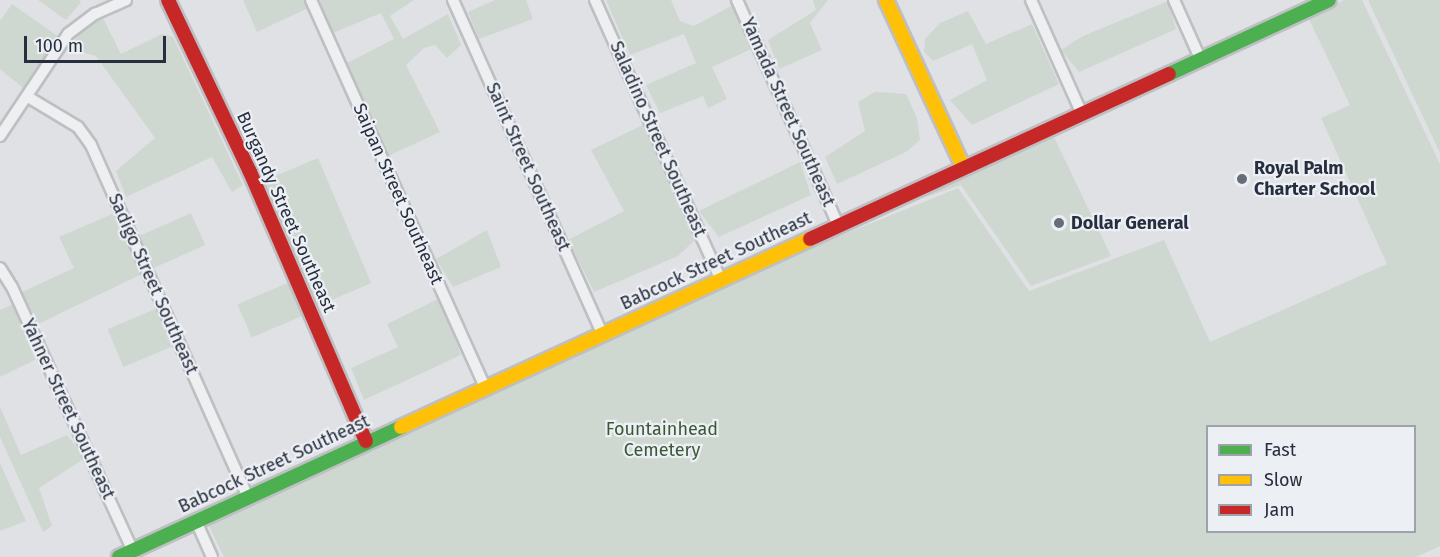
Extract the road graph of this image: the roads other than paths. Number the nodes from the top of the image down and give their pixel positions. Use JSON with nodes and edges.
{"nodes":[{"id":1,"x":126,"y":0,"type":"edge"},
{"id":2,"x":168,"y":0,"type":"edge"},
{"id":3,"x":311,"y":0,"type":"edge"},
{"id":4,"x":453,"y":0,"type":"edge"},
{"id":5,"x":595,"y":0,"type":"edge"},
{"id":6,"x":737,"y":0,"type":"edge"},
{"id":7,"x":886,"y":0,"type":"edge"},
{"id":8,"x":1031,"y":0,"type":"edge"},
{"id":9,"x":1174,"y":0,"type":"edge"},
{"id":10,"x":1321,"y":2,"type":"edge"},
{"id":11,"x":1200,"y":58,"type":"junction"},
{"id":12,"x":28,"y":97,"type":"junction"},
{"id":13,"x":1081,"y":112,"type":"junction"},
{"id":14,"x":0,"y":136,"type":"edge"},
{"id":15,"x":963,"y":166,"type":"junction"},
{"id":16,"x":838,"y":225,"type":"junction"},
{"id":17,"x":0,"y":268,"type":"edge"},
{"id":18,"x":720,"y":278,"type":"junction"},
{"id":19,"x":602,"y":333,"type":"junction"},
{"id":20,"x":485,"y":388,"type":"junction"},
{"id":21,"x":366,"y":441,"type":"junction"},
{"id":22,"x":248,"y":496,"type":"junction"},
{"id":23,"x":196,"y":521,"type":"junction"},
{"id":24,"x":133,"y":551,"type":"junction"},
{"id":25,"x":119,"y":557,"type":"edge"},
{"id":26,"x":212,"y":557,"type":"edge"}],
"edges":[{"from":1,"to":12,"type":"street"},
{"from":2,"to":21,"type":"main road","name":"Burgandy Street Southeast"},
{"from":3,"to":20,"type":"street","name":"Saipan Street Southeast"},
{"from":4,"to":19,"type":"street","name":"Saint Street Southeast"},
{"from":5,"to":18,"type":"street","name":"Saladino Street Southeast"},
{"from":6,"to":16,"type":"street","name":"Yamada Street Southeast"},
{"from":7,"to":15,"type":"main road"},
{"from":8,"to":13,"type":"street"},
{"from":9,"to":11,"type":"street"},
{"from":10,"to":11,"type":"main road","name":"Babcock Street Southeast"},
{"from":11,"to":13,"type":"main road","name":"Babcock Street Southeast"},
{"from":12,"to":14,"type":"street"},
{"from":12,"to":22,"type":"street","name":"Sadigo Street Southeast"},
{"from":13,"to":15,"type":"main road","name":"Babcock Street Southeast"},
{"from":15,"to":16,"type":"main road","name":"Babcock Street Southeast"},
{"from":16,"to":18,"type":"main road","name":"Babcock Street Southeast"},
{"from":17,"to":24,"type":"street","name":"Yahner Street Southeast"},
{"from":18,"to":19,"type":"main road","name":"Babcock Street Southeast"},
{"from":19,"to":20,"type":"main road","name":"Babcock Street Southeast"},
{"from":20,"to":21,"type":"main road","name":"Babcock Street Southeast"},
{"from":21,"to":22,"type":"main road","name":"Babcock Street Southeast"},
{"from":22,"to":23,"type":"main road","name":"Babcock Street Southeast"},
{"from":23,"to":24,"type":"main road","name":"Babcock Street Southeast"},
{"from":23,"to":26,"type":"street"},
{"from":24,"to":25,"type":"main road","name":"Babcock Street Southeast"}]}
